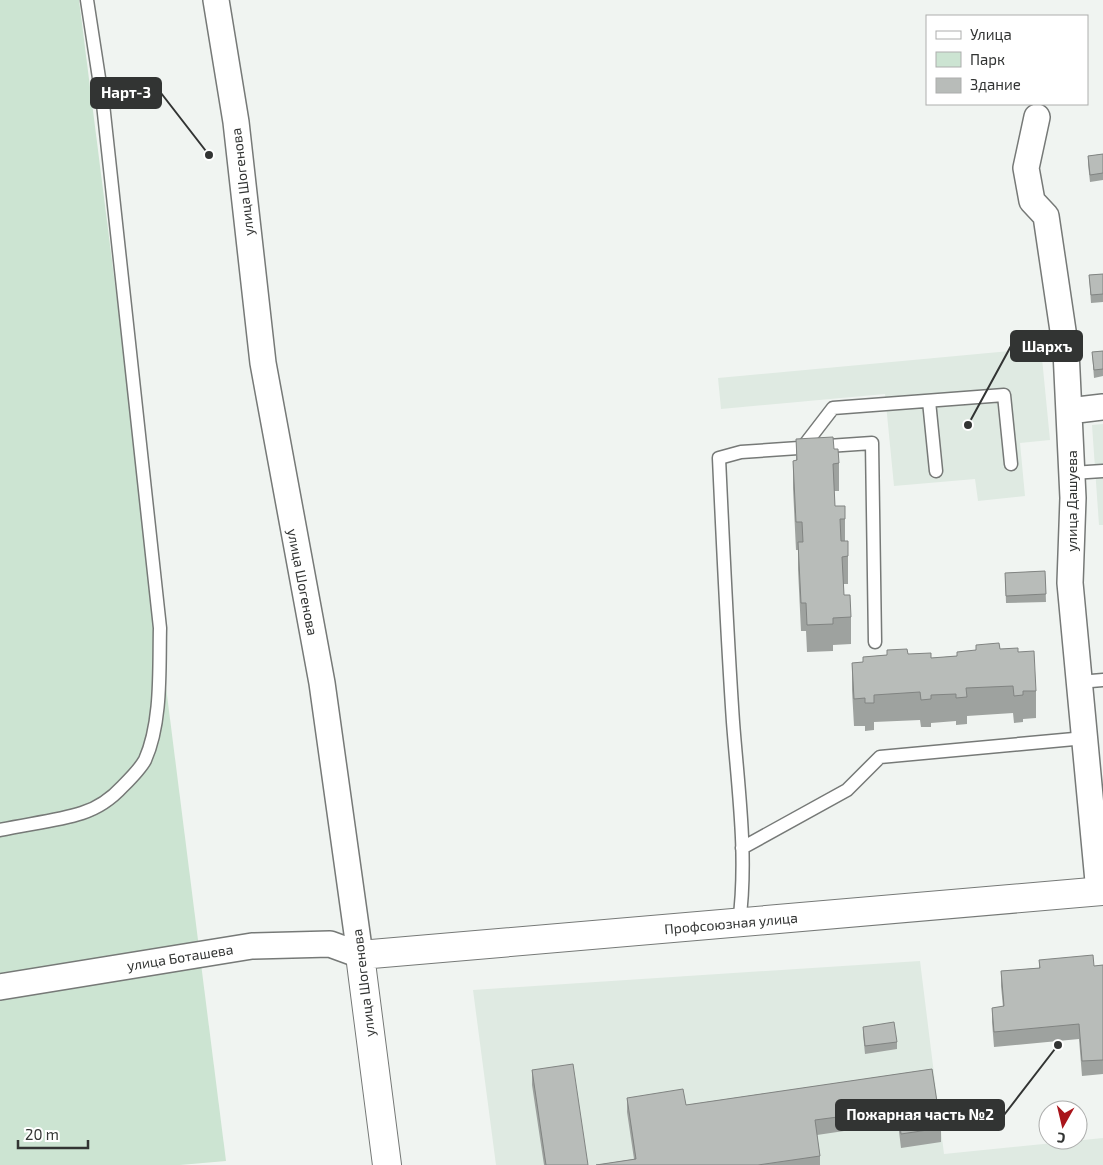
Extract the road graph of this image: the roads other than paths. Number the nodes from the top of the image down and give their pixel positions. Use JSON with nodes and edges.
{"nodes":[{"id":1,"x":87,"y":0,"type":"edge"},
{"id":2,"x":216,"y":0,"type":"edge"},
{"id":3,"x":1037,"y":117,"type":"dead end"},
{"id":4,"x":929,"y":401,"type":"junction"},
{"id":5,"x":1103,"y":408,"type":"edge"},
{"id":6,"x":1069,"y":411,"type":"junction"},
{"id":7,"x":803,"y":448,"type":"junction"},
{"id":8,"x":1010,"y":464,"type":"dead end"},
{"id":9,"x":936,"y":471,"type":"dead end"},
{"id":10,"x":1103,"y":471,"type":"edge"},
{"id":11,"x":1072,"y":474,"type":"junction"},
{"id":12,"x":875,"y":642,"type":"dead end"},
{"id":13,"x":1091,"y":681,"type":"edge"},
{"id":14,"x":1085,"y":738,"type":"junction"},
{"id":15,"x":0,"y":830,"type":"edge"},
{"id":16,"x":742,"y":848,"type":"junction"},
{"id":17,"x":1101,"y":891,"type":"edge"},
{"id":18,"x":738,"y":923,"type":"junction"},
{"id":19,"x":360,"y":955,"type":"junction"},
{"id":20,"x":0,"y":987,"type":"edge"},
{"id":21,"x":387,"y":1165,"type":"edge"}],
"edges":[{"from":1,"to":15,"type":"lane"},
{"from":2,"to":19,"type":"street","name":"улица Шогенова"},
{"from":3,"to":6,"type":"street","name":"улица Дашуева"},
{"from":4,"to":7,"type":"lane"},
{"from":4,"to":8,"type":"lane"},
{"from":4,"to":9,"type":"lane"},
{"from":5,"to":6,"type":"street"},
{"from":6,"to":11,"type":"street","name":"улица Дашуева"},
{"from":7,"to":12,"type":"lane"},
{"from":7,"to":16,"type":"lane"},
{"from":10,"to":11,"type":"lane"},
{"from":11,"to":13,"type":"street","name":"улица Дашуева"},
{"from":13,"to":14,"type":"street","name":"улица Дашуева"},
{"from":14,"to":16,"type":"lane"},
{"from":14,"to":17,"type":"street","name":"улица Дашуева"},
{"from":16,"to":18,"type":"lane"},
{"from":17,"to":18,"type":"street","name":"Профсоюзная улица"},
{"from":18,"to":19,"type":"street","name":"Профсоюзная улица"},
{"from":19,"to":20,"type":"street","name":"улица Боташева"},
{"from":19,"to":21,"type":"street","name":"улица Шогенова"}]}
